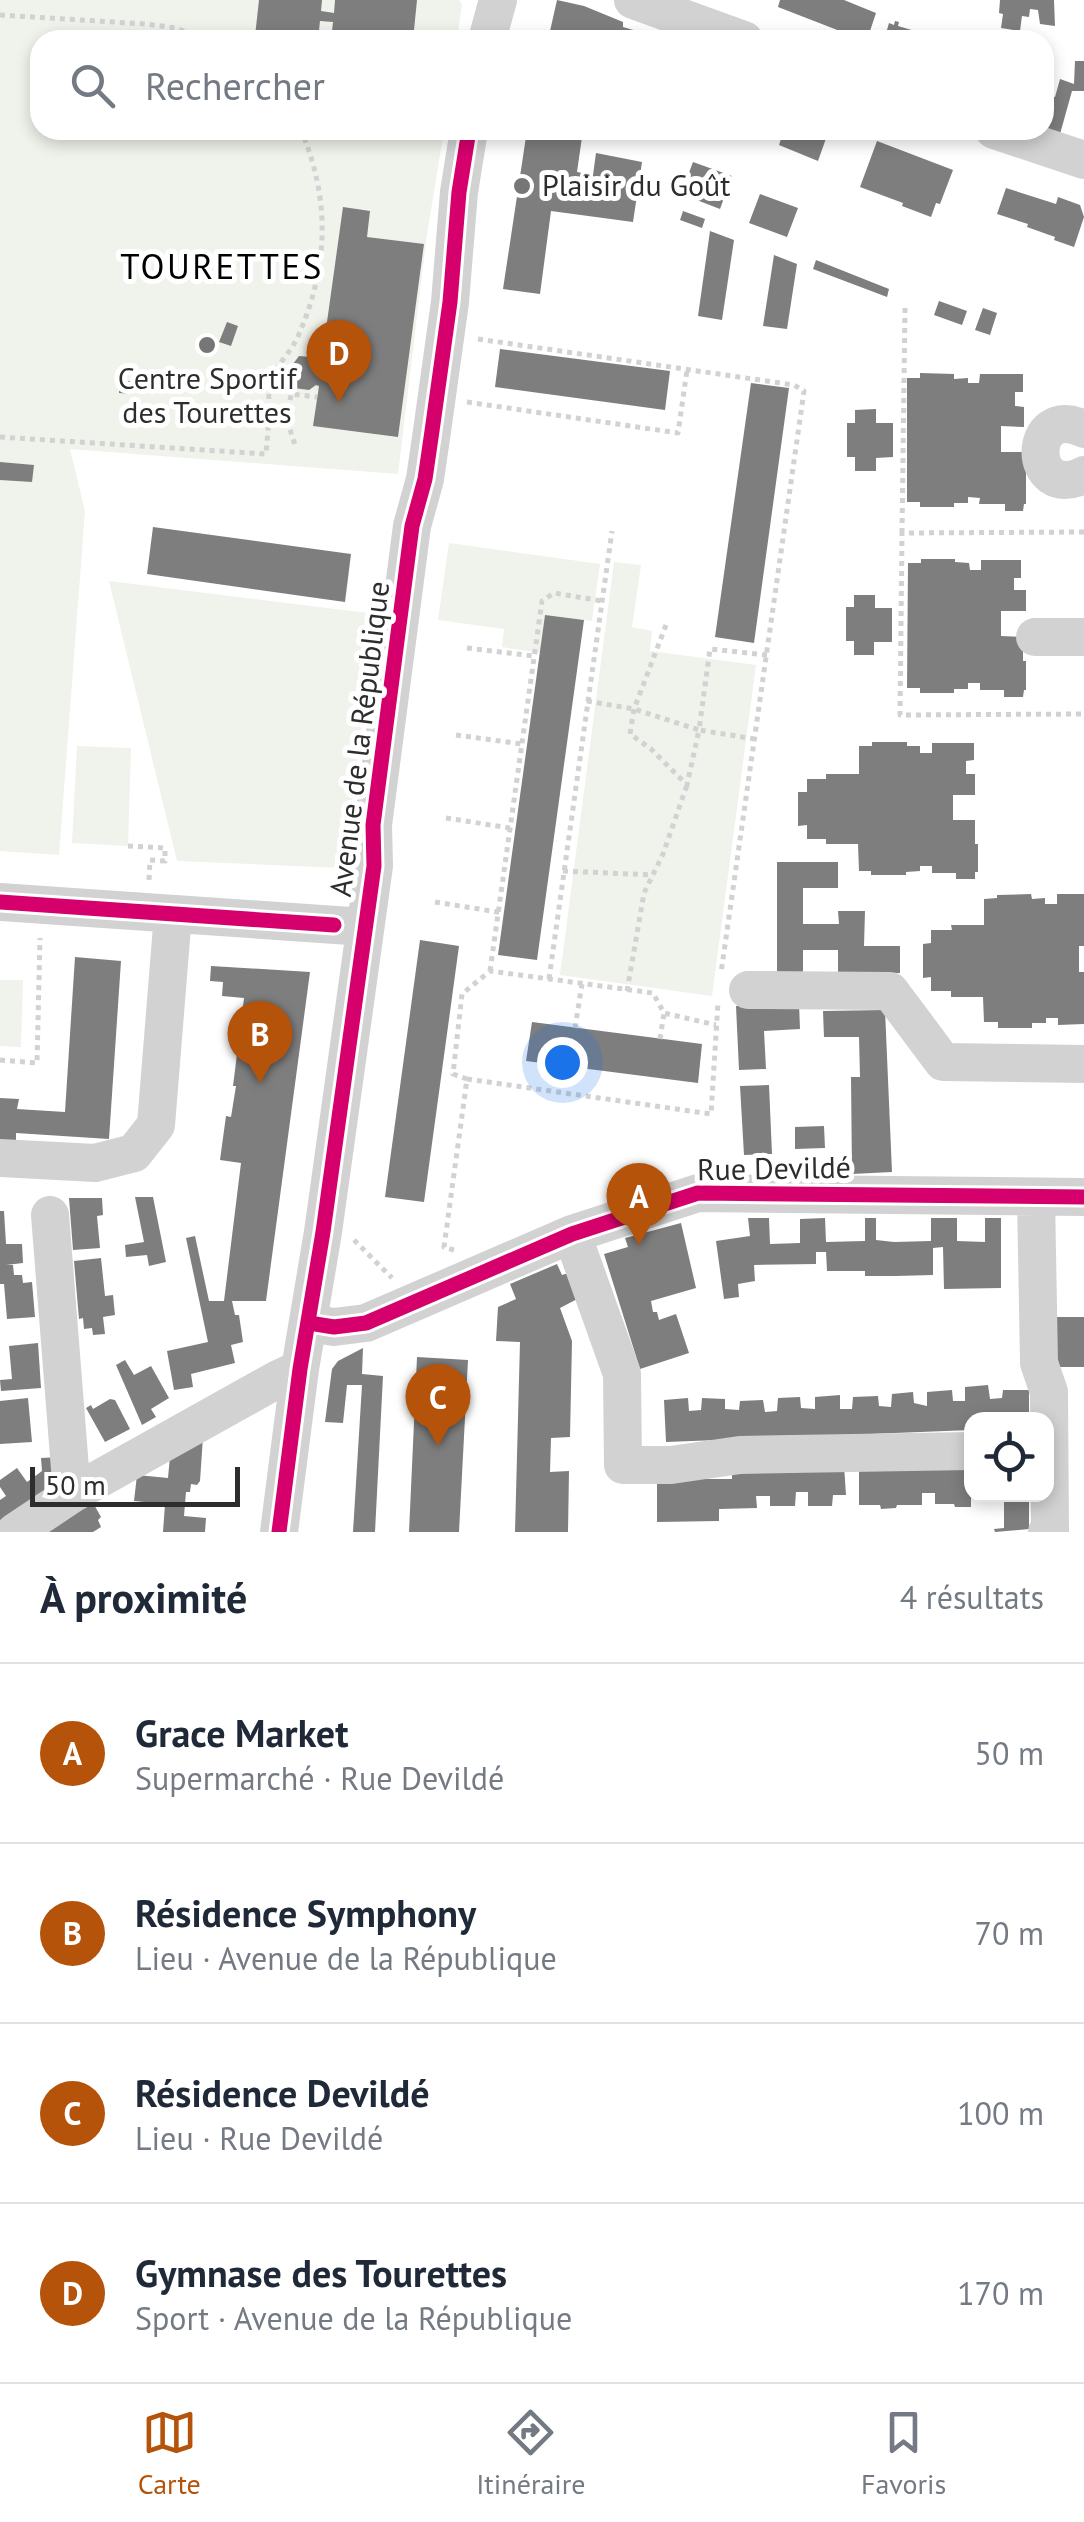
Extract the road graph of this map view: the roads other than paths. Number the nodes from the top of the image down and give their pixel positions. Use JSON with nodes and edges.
{"nodes":[{"id":1,"x":498,"y":0,"type":"edge"},
{"id":2,"x":633,"y":0,"type":"edge"},
{"id":3,"x":490,"y":30,"type":"edge"},
{"id":4,"x":716,"y":30,"type":"edge"},
{"id":5,"x":467,"y":140,"type":"edge"},
{"id":6,"x":1024,"y":140,"type":"edge"},
{"id":7,"x":1084,"y":160,"type":"edge"},
{"id":8,"x":1080,"y":417,"type":"edge"},
{"id":9,"x":1084,"y":476,"type":"edge"},
{"id":10,"x":1035,"y":637,"type":"dead end"},
{"id":11,"x":1084,"y":637,"type":"edge"},
{"id":12,"x":0,"y":902,"type":"edge"},
{"id":13,"x":160,"y":913,"type":"junction"},
{"id":14,"x":365,"y":927,"type":"junction"},
{"id":15,"x":748,"y":990,"type":"dead end"},
{"id":16,"x":1084,"y":1064,"type":"edge"},
{"id":17,"x":0,"y":1158,"type":"edge"},
{"id":18,"x":1036,"y":1197,"type":"junction"},
{"id":19,"x":1084,"y":1197,"type":"edge"},
{"id":20,"x":50,"y":1216,"type":"dead end"},
{"id":21,"x":572,"y":1234,"type":"junction"},
{"id":22,"x":309,"y":1323,"type":"junction"},
{"id":23,"x":300,"y":1369,"type":"junction"},
{"id":24,"x":1067,"y":1412,"type":"edge"},
{"id":25,"x":964,"y":1450,"type":"edge"},
{"id":26,"x":72,"y":1494,"type":"junction"},
{"id":27,"x":15,"y":1532,"type":"edge"},
{"id":28,"x":280,"y":1532,"type":"edge"},
{"id":29,"x":1047,"y":1532,"type":"edge"}],
"edges":[{"from":1,"to":3,"type":"street"},
{"from":2,"to":4,"type":"street"},
{"from":5,"to":14,"type":"street","name":"Avenue de la République"},
{"from":6,"to":7,"type":"street"},
{"from":8,"to":9,"type":"street"},
{"from":10,"to":11,"type":"street"},
{"from":12,"to":13,"type":"street"},
{"from":13,"to":14,"type":"street"},
{"from":13,"to":17,"type":"street"},
{"from":14,"to":22,"type":"street","name":"Avenue de la République"},
{"from":15,"to":16,"type":"street"},
{"from":18,"to":19,"type":"street","name":"Rue Devildé"},
{"from":18,"to":21,"type":"street","name":"Rue Devildé"},
{"from":18,"to":24,"type":"street"},
{"from":20,"to":26,"type":"street"},
{"from":21,"to":22,"type":"street","name":"Rue Devildé"},
{"from":21,"to":25,"type":"street"},
{"from":22,"to":23,"type":"street","name":"Avenue de la République"},
{"from":23,"to":26,"type":"street"},
{"from":23,"to":28,"type":"street","name":"Avenue de la République"},
{"from":24,"to":29,"type":"street"},
{"from":26,"to":27,"type":"street"}]}
